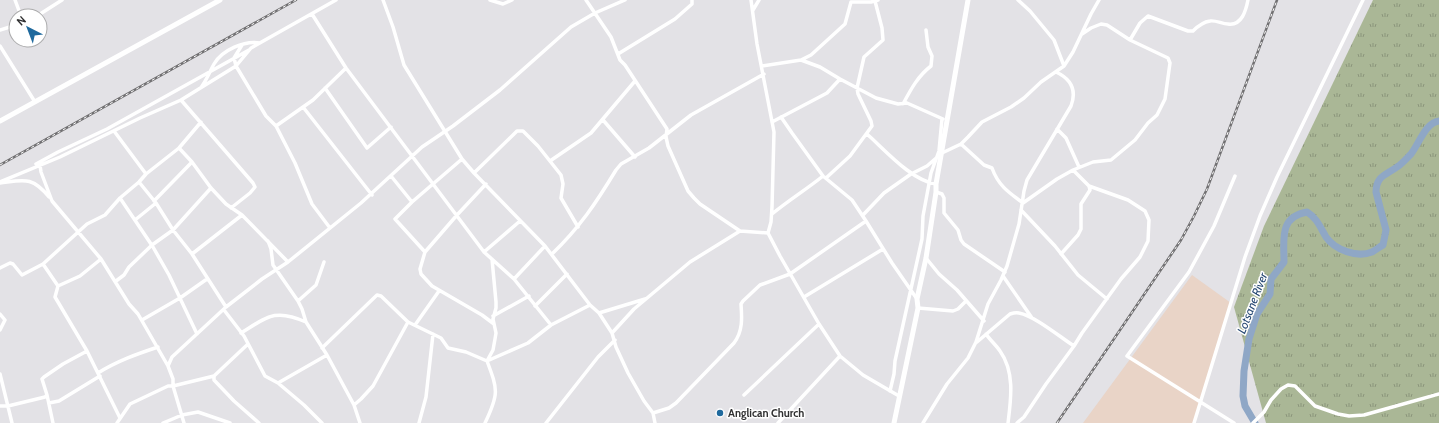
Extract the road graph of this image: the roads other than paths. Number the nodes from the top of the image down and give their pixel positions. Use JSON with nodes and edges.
{"nodes":[{"id":1,"x":62,"y":0,"type":"edge"},
{"id":2,"x":208,"y":0,"type":"edge"},
{"id":3,"x":220,"y":0,"type":"edge"},
{"id":4,"x":336,"y":0,"type":"edge"},
{"id":5,"x":384,"y":0,"type":"edge"},
{"id":6,"x":490,"y":0,"type":"edge"},
{"id":7,"x":512,"y":0,"type":"edge"},
{"id":8,"x":586,"y":0,"type":"edge"},
{"id":9,"x":626,"y":0,"type":"edge"},
{"id":10,"x":692,"y":0,"type":"edge"},
{"id":11,"x":751,"y":0,"type":"edge"},
{"id":12,"x":760,"y":0,"type":"edge"},
{"id":13,"x":968,"y":0,"type":"edge"},
{"id":14,"x":1019,"y":0,"type":"edge"},
{"id":15,"x":1099,"y":0,"type":"edge"},
{"id":16,"x":1248,"y":0,"type":"edge"},
{"id":17,"x":1363,"y":0,"type":"edge"},
{"id":18,"x":876,"y":1,"type":"edge"},
{"id":19,"x":208,"y":6,"type":"junction"},
{"id":20,"x":48,"y":9,"type":"edge"},
{"id":21,"x":753,"y":10,"type":"junction"},
{"id":22,"x":595,"y":12,"type":"junction"},
{"id":23,"x":312,"y":14,"type":"junction"},
{"id":24,"x":926,"y":30,"type":"dead end"},
{"id":25,"x":1082,"y":34,"type":"junction"},
{"id":26,"x":1130,"y":40,"type":"junction"},
{"id":27,"x":260,"y":43,"type":"junction"},
{"id":28,"x":242,"y":45,"type":"junction"},
{"id":29,"x":0,"y":46,"type":"edge"},
{"id":30,"x":251,"y":48,"type":"junction"},
{"id":31,"x":618,"y":54,"type":"junction"},
{"id":32,"x":234,"y":58,"type":"junction"},
{"id":33,"x":801,"y":60,"type":"junction"},
{"id":34,"x":236,"y":66,"type":"junction"},
{"id":35,"x":762,"y":66,"type":"junction"},
{"id":36,"x":1064,"y":66,"type":"junction"},
{"id":37,"x":346,"y":68,"type":"junction"},
{"id":38,"x":210,"y":72,"type":"junction"},
{"id":39,"x":1056,"y":72,"type":"junction"},
{"id":40,"x":764,"y":74,"type":"junction"},
{"id":41,"x":840,"y":80,"type":"junction"},
{"id":42,"x":635,"y":82,"type":"junction"},
{"id":43,"x":201,"y":87,"type":"junction"},
{"id":44,"x":325,"y":88,"type":"junction"},
{"id":45,"x":857,"y":88,"type":"junction"},
{"id":46,"x":181,"y":100,"type":"junction"},
{"id":47,"x":35,"y":102,"type":"junction"},
{"id":48,"x":903,"y":104,"type":"junction"},
{"id":49,"x":303,"y":107,"type":"junction"},
{"id":50,"x":781,"y":117,"type":"junction"},
{"id":51,"x":942,"y":119,"type":"junction"},
{"id":52,"x":603,"y":120,"type":"junction"},
{"id":53,"x":0,"y":121,"type":"edge"},
{"id":54,"x":948,"y":121,"type":"junction"},
{"id":55,"x":201,"y":122,"type":"junction"},
{"id":56,"x":772,"y":122,"type":"junction"},
{"id":57,"x":276,"y":126,"type":"junction"},
{"id":58,"x":390,"y":127,"type":"junction"},
{"id":59,"x":1057,"y":129,"type":"junction"},
{"id":60,"x":114,"y":131,"type":"junction"},
{"id":61,"x":445,"y":131,"type":"junction"},
{"id":62,"x":667,"y":133,"type":"junction"},
{"id":63,"x":867,"y":134,"type":"junction"},
{"id":64,"x":961,"y":144,"type":"junction"},
{"id":65,"x":179,"y":148,"type":"junction"},
{"id":66,"x":942,"y":153,"type":"junction"},
{"id":67,"x":412,"y":155,"type":"junction"},
{"id":68,"x":635,"y":157,"type":"junction"},
{"id":69,"x":462,"y":159,"type":"junction"},
{"id":70,"x":936,"y":159,"type":"junction"},
{"id":71,"x":550,"y":161,"type":"junction"},
{"id":72,"x":192,"y":162,"type":"junction"},
{"id":73,"x":40,"y":165,"type":"junction"},
{"id":74,"x":1079,"y":167,"type":"junction"},
{"id":75,"x":31,"y":168,"type":"junction"},
{"id":76,"x":1073,"y":170,"type":"junction"},
{"id":77,"x":474,"y":173,"type":"junction"},
{"id":78,"x":146,"y":174,"type":"junction"},
{"id":79,"x":911,"y":174,"type":"junction"},
{"id":80,"x":390,"y":176,"type":"junction"},
{"id":81,"x":1235,"y":176,"type":"dead end"},
{"id":82,"x":825,"y":177,"type":"junction"},
{"id":83,"x":0,"y":182,"type":"edge"},
{"id":84,"x":139,"y":182,"type":"junction"},
{"id":85,"x":930,"y":183,"type":"junction"},
{"id":86,"x":433,"y":184,"type":"junction"},
{"id":87,"x":486,"y":184,"type":"junction"},
{"id":88,"x":936,"y":184,"type":"junction"},
{"id":89,"x":1089,"y":186,"type":"junction"},
{"id":90,"x":211,"y":188,"type":"junction"},
{"id":91,"x":936,"y":192,"type":"junction"},
{"id":92,"x":372,"y":195,"type":"junction"},
{"id":93,"x":120,"y":198,"type":"junction"},
{"id":94,"x":52,"y":201,"type":"junction"},
{"id":95,"x":155,"y":202,"type":"junction"},
{"id":96,"x":412,"y":202,"type":"junction"},
{"id":97,"x":1022,"y":203,"type":"junction"},
{"id":98,"x":231,"y":208,"type":"junction"},
{"id":99,"x":1021,"y":210,"type":"junction"},
{"id":100,"x":772,"y":214,"type":"junction"},
{"id":101,"x":242,"y":215,"type":"junction"},
{"id":102,"x":457,"y":215,"type":"junction"},
{"id":103,"x":863,"y":215,"type":"junction"},
{"id":104,"x":136,"y":220,"type":"junction"},
{"id":105,"x":866,"y":220,"type":"junction"},
{"id":106,"x":520,"y":221,"type":"junction"},
{"id":107,"x":578,"y":227,"type":"junction"},
{"id":108,"x":330,"y":228,"type":"junction"},
{"id":109,"x":173,"y":230,"type":"junction"},
{"id":110,"x":78,"y":232,"type":"junction"},
{"id":111,"x":740,"y":232,"type":"junction"},
{"id":112,"x":768,"y":233,"type":"junction"},
{"id":113,"x":268,"y":241,"type":"junction"},
{"id":114,"x":152,"y":245,"type":"junction"},
{"id":115,"x":545,"y":246,"type":"junction"},
{"id":116,"x":883,"y":249,"type":"junction"},
{"id":117,"x":424,"y":252,"type":"junction"},
{"id":118,"x":484,"y":252,"type":"junction"},
{"id":119,"x":192,"y":254,"type":"junction"},
{"id":120,"x":552,"y":254,"type":"junction"},
{"id":121,"x":1061,"y":254,"type":"junction"},
{"id":122,"x":926,"y":258,"type":"junction"},
{"id":123,"x":101,"y":259,"type":"junction"},
{"id":124,"x":492,"y":260,"type":"junction"},
{"id":125,"x":288,"y":262,"type":"junction"},
{"id":126,"x":324,"y":262,"type":"dead end"},
{"id":127,"x":43,"y":264,"type":"junction"},
{"id":128,"x":0,"y":268,"type":"edge"},
{"id":129,"x":276,"y":270,"type":"junction"},
{"id":130,"x":568,"y":274,"type":"junction"},
{"id":131,"x":790,"y":274,"type":"junction"},
{"id":132,"x":1004,"y":274,"type":"junction"},
{"id":133,"x":207,"y":279,"type":"junction"},
{"id":134,"x":514,"y":279,"type":"junction"},
{"id":135,"x":116,"y":281,"type":"junction"},
{"id":136,"x":58,"y":286,"type":"junction"},
{"id":137,"x":910,"y":290,"type":"junction"},
{"id":138,"x":439,"y":291,"type":"junction"},
{"id":139,"x":529,"y":296,"type":"junction"},
{"id":140,"x":804,"y":297,"type":"junction"},
{"id":141,"x":180,"y":298,"type":"junction"},
{"id":142,"x":646,"y":299,"type":"junction"},
{"id":143,"x":1107,"y":299,"type":"junction"},
{"id":144,"x":917,"y":300,"type":"junction"},
{"id":145,"x":298,"y":301,"type":"junction"},
{"id":146,"x":966,"y":301,"type":"junction"},
{"id":147,"x":590,"y":305,"type":"junction"},
{"id":148,"x":534,"y":306,"type":"junction"},
{"id":149,"x":225,"y":308,"type":"junction"},
{"id":150,"x":918,"y":308,"type":"junction"},
{"id":151,"x":598,"y":313,"type":"junction"},
{"id":152,"x":0,"y":314,"type":"edge"},
{"id":153,"x":494,"y":316,"type":"junction"},
{"id":154,"x":1033,"y":319,"type":"junction"},
{"id":155,"x":142,"y":320,"type":"junction"},
{"id":156,"x":984,"y":321,"type":"junction"},
{"id":157,"x":306,"y":322,"type":"junction"},
{"id":158,"x":408,"y":322,"type":"junction"},
{"id":159,"x":494,"y":324,"type":"junction"},
{"id":160,"x":551,"y":324,"type":"junction"},
{"id":161,"x":819,"y":324,"type":"junction"},
{"id":162,"x":415,"y":325,"type":"junction"},
{"id":163,"x":0,"y":330,"type":"edge"},
{"id":164,"x":240,"y":333,"type":"junction"},
{"id":165,"x":612,"y":333,"type":"junction"},
{"id":166,"x":197,"y":334,"type":"junction"},
{"id":167,"x":433,"y":334,"type":"junction"},
{"id":168,"x":986,"y":334,"type":"junction"},
{"id":169,"x":615,"y":340,"type":"junction"},
{"id":170,"x":976,"y":342,"type":"junction"},
{"id":171,"x":248,"y":344,"type":"junction"},
{"id":172,"x":1074,"y":346,"type":"junction"},
{"id":173,"x":158,"y":347,"type":"junction"},
{"id":174,"x":322,"y":348,"type":"junction"},
{"id":175,"x":87,"y":352,"type":"junction"},
{"id":176,"x":326,"y":355,"type":"junction"},
{"id":177,"x":840,"y":356,"type":"junction"},
{"id":178,"x":487,"y":361,"type":"junction"},
{"id":179,"x":168,"y":366,"type":"junction"},
{"id":180,"x":0,"y":374,"type":"edge"},
{"id":181,"x":99,"y":374,"type":"junction"},
{"id":182,"x":214,"y":376,"type":"junction"},
{"id":183,"x":278,"y":383,"type":"junction"},
{"id":184,"x":174,"y":386,"type":"junction"},
{"id":185,"x":890,"y":391,"type":"junction"},
{"id":186,"x":1439,"y":394,"type":"edge"},
{"id":187,"x":47,"y":395,"type":"junction"},
{"id":188,"x":744,"y":395,"type":"dead end"},
{"id":189,"x":899,"y":396,"type":"junction"},
{"id":190,"x":49,"y":402,"type":"junction"},
{"id":191,"x":1200,"y":402,"type":"junction"},
{"id":192,"x":354,"y":405,"type":"junction"},
{"id":193,"x":0,"y":406,"type":"edge"},
{"id":194,"x":8,"y":406,"type":"junction"},
{"id":195,"x":653,"y":413,"type":"junction"},
{"id":196,"x":182,"y":415,"type":"junction"},
{"id":197,"x":120,"y":418,"type":"junction"},
{"id":198,"x":12,"y":423,"type":"edge"},
{"id":199,"x":53,"y":423,"type":"edge"},
{"id":200,"x":118,"y":423,"type":"edge"},
{"id":201,"x":163,"y":423,"type":"edge"},
{"id":202,"x":184,"y":423,"type":"edge"},
{"id":203,"x":230,"y":423,"type":"edge"},
{"id":204,"x":259,"y":423,"type":"edge"},
{"id":205,"x":322,"y":423,"type":"edge"},
{"id":206,"x":360,"y":423,"type":"edge"},
{"id":207,"x":419,"y":423,"type":"edge"},
{"id":208,"x":485,"y":423,"type":"edge"},
{"id":209,"x":546,"y":423,"type":"edge"},
{"id":210,"x":655,"y":423,"type":"edge"},
{"id":211,"x":778,"y":423,"type":"edge"},
{"id":212,"x":894,"y":423,"type":"edge"},
{"id":213,"x":923,"y":423,"type":"edge"},
{"id":214,"x":1008,"y":423,"type":"edge"},
{"id":215,"x":1017,"y":423,"type":"edge"},
{"id":216,"x":1194,"y":423,"type":"edge"},
{"id":217,"x":1234,"y":423,"type":"edge"},
{"id":218,"x":1253,"y":423,"type":"edge"}],
"edges":[{"from":1,"to":20,"type":"street"},
{"from":2,"to":19,"type":"street"},
{"from":3,"to":19,"type":"street"},
{"from":4,"to":23,"type":"street"},
{"from":5,"to":61,"type":"street"},
{"from":6,"to":7,"type":"street"},
{"from":8,"to":22,"type":"street"},
{"from":9,"to":22,"type":"street"},
{"from":10,"to":31,"type":"street"},
{"from":11,"to":21,"type":"street"},
{"from":12,"to":21,"type":"street"},
{"from":13,"to":54,"type":"street"},
{"from":14,"to":36,"type":"street"},
{"from":15,"to":25,"type":"street"},
{"from":16,"to":26,"type":"street"},
{"from":17,"to":191,"type":"street"},
{"from":18,"to":33,"type":"street"},
{"from":18,"to":45,"type":"street"},
{"from":19,"to":47,"type":"street"},
{"from":21,"to":35,"type":"street"},
{"from":22,"to":31,"type":"street"},
{"from":22,"to":61,"type":"street"},
{"from":23,"to":27,"type":"street"},
{"from":23,"to":37,"type":"street"},
{"from":24,"to":48,"type":"street"},
{"from":25,"to":26,"type":"street"},
{"from":25,"to":36,"type":"street"},
{"from":26,"to":74,"type":"street"},
{"from":27,"to":28,"type":"street"},
{"from":27,"to":30,"type":"street"},
{"from":28,"to":32,"type":"street"},
{"from":28,"to":38,"type":"street"},
{"from":29,"to":47,"type":"street"},
{"from":30,"to":32,"type":"street"},
{"from":30,"to":34,"type":"street"},
{"from":31,"to":42,"type":"street"},
{"from":32,"to":34,"type":"street"},
{"from":32,"to":38,"type":"street"},
{"from":33,"to":35,"type":"street"},
{"from":33,"to":41,"type":"street"},
{"from":34,"to":43,"type":"street"},
{"from":34,"to":57,"type":"street"},
{"from":35,"to":40,"type":"street"},
{"from":36,"to":39,"type":"street"},
{"from":37,"to":44,"type":"street"},
{"from":37,"to":58,"type":"street"},
{"from":38,"to":43,"type":"street"},
{"from":38,"to":75,"type":"street"},
{"from":39,"to":59,"type":"street"},
{"from":39,"to":64,"type":"street"},
{"from":40,"to":56,"type":"street"},
{"from":40,"to":62,"type":"street"},
{"from":41,"to":45,"type":"street"},
{"from":41,"to":50,"type":"street"},
{"from":42,"to":52,"type":"street"},
{"from":42,"to":62,"type":"street"},
{"from":43,"to":46,"type":"street"},
{"from":44,"to":49,"type":"street"},
{"from":44,"to":58,"type":"street"},
{"from":45,"to":48,"type":"street"},
{"from":45,"to":63,"type":"street"},
{"from":46,"to":55,"type":"street"},
{"from":46,"to":60,"type":"street"},
{"from":47,"to":53,"type":"street"},
{"from":48,"to":51,"type":"street"},
{"from":49,"to":57,"type":"street"},
{"from":49,"to":92,"type":"street"},
{"from":50,"to":56,"type":"street"},
{"from":50,"to":82,"type":"street"},
{"from":51,"to":54,"type":"street"},
{"from":51,"to":70,"type":"street"},
{"from":52,"to":68,"type":"street"},
{"from":52,"to":71,"type":"street"},
{"from":54,"to":66,"type":"street"},
{"from":55,"to":65,"type":"street"},
{"from":55,"to":98,"type":"street"},
{"from":56,"to":100,"type":"street"},
{"from":57,"to":108,"type":"street"},
{"from":58,"to":67,"type":"street"},
{"from":59,"to":74,"type":"street"},
{"from":59,"to":97,"type":"street"},
{"from":60,"to":73,"type":"street"},
{"from":60,"to":78,"type":"street"},
{"from":61,"to":67,"type":"street"},
{"from":61,"to":69,"type":"street"},
{"from":62,"to":68,"type":"street"},
{"from":62,"to":111,"type":"street"},
{"from":63,"to":79,"type":"street"},
{"from":63,"to":82,"type":"street"},
{"from":64,"to":66,"type":"street"},
{"from":64,"to":97,"type":"street"},
{"from":65,"to":72,"type":"street"},
{"from":65,"to":78,"type":"street"},
{"from":66,"to":70,"type":"street"},
{"from":66,"to":88,"type":"street"},
{"from":67,"to":80,"type":"street"},
{"from":67,"to":86,"type":"street"},
{"from":68,"to":107,"type":"street"},
{"from":69,"to":77,"type":"street"},
{"from":69,"to":86,"type":"street"},
{"from":70,"to":79,"type":"street"},
{"from":70,"to":85,"type":"street"},
{"from":71,"to":77,"type":"street"},
{"from":71,"to":107,"type":"street"},
{"from":72,"to":90,"type":"street"},
{"from":72,"to":95,"type":"street"},
{"from":73,"to":75,"type":"street"},
{"from":73,"to":94,"type":"street"},
{"from":74,"to":76,"type":"street"},
{"from":75,"to":83,"type":"street"},
{"from":76,"to":89,"type":"street"},
{"from":76,"to":97,"type":"street"},
{"from":77,"to":87,"type":"street"},
{"from":78,"to":84,"type":"street"},
{"from":79,"to":85,"type":"street"},
{"from":79,"to":103,"type":"street"},
{"from":80,"to":92,"type":"street"},
{"from":80,"to":96,"type":"street"},
{"from":81,"to":191,"type":"street"},
{"from":82,"to":100,"type":"street"},
{"from":82,"to":103,"type":"street"},
{"from":83,"to":94,"type":"street"},
{"from":84,"to":93,"type":"street"},
{"from":84,"to":95,"type":"street"},
{"from":85,"to":88,"type":"street"},
{"from":85,"to":137,"type":"street"},
{"from":86,"to":96,"type":"street"},
{"from":86,"to":102,"type":"street"},
{"from":87,"to":102,"type":"street"},
{"from":87,"to":106,"type":"street"},
{"from":88,"to":91,"type":"street"},
{"from":89,"to":121,"type":"street"},
{"from":89,"to":143,"type":"street"},
{"from":90,"to":98,"type":"street"},
{"from":90,"to":109,"type":"street"},
{"from":91,"to":122,"type":"street"},
{"from":91,"to":132,"type":"street"},
{"from":92,"to":108,"type":"street"},
{"from":93,"to":104,"type":"street"},
{"from":93,"to":110,"type":"street"},
{"from":94,"to":110,"type":"street"},
{"from":95,"to":104,"type":"street"},
{"from":95,"to":109,"type":"street"},
{"from":96,"to":117,"type":"street"},
{"from":97,"to":99,"type":"street"},
{"from":98,"to":101,"type":"street"},
{"from":99,"to":121,"type":"street"},
{"from":99,"to":132,"type":"street"},
{"from":100,"to":112,"type":"street"},
{"from":101,"to":113,"type":"street"},
{"from":101,"to":119,"type":"street"},
{"from":102,"to":117,"type":"street"},
{"from":102,"to":118,"type":"street"},
{"from":103,"to":105,"type":"street"},
{"from":104,"to":114,"type":"street"},
{"from":105,"to":116,"type":"street"},
{"from":105,"to":131,"type":"street"},
{"from":106,"to":115,"type":"street"},
{"from":106,"to":118,"type":"street"},
{"from":107,"to":120,"type":"street"},
{"from":108,"to":125,"type":"street"},
{"from":109,"to":114,"type":"street"},
{"from":109,"to":119,"type":"street"},
{"from":110,"to":123,"type":"street"},
{"from":110,"to":127,"type":"street"},
{"from":111,"to":112,"type":"street"},
{"from":111,"to":142,"type":"street"},
{"from":112,"to":131,"type":"street"},
{"from":113,"to":125,"type":"street"},
{"from":113,"to":129,"type":"street"},
{"from":114,"to":135,"type":"street"},
{"from":114,"to":141,"type":"street"},
{"from":115,"to":120,"type":"street"},
{"from":115,"to":134,"type":"street"},
{"from":116,"to":137,"type":"street"},
{"from":116,"to":140,"type":"street"},
{"from":117,"to":138,"type":"street"},
{"from":118,"to":124,"type":"street"},
{"from":119,"to":133,"type":"street"},
{"from":120,"to":130,"type":"street"},
{"from":121,"to":143,"type":"street"},
{"from":122,"to":144,"type":"street"},
{"from":122,"to":146,"type":"street"},
{"from":123,"to":135,"type":"street"},
{"from":123,"to":136,"type":"street"},
{"from":124,"to":134,"type":"street"},
{"from":124,"to":153,"type":"street"},
{"from":125,"to":129,"type":"street"},
{"from":126,"to":145,"type":"street"},
{"from":127,"to":128,"type":"street"},
{"from":127,"to":136,"type":"street"},
{"from":129,"to":145,"type":"street"},
{"from":129,"to":149,"type":"street"},
{"from":130,"to":147,"type":"street"},
{"from":130,"to":148,"type":"street"},
{"from":131,"to":140,"type":"street"},
{"from":131,"to":195,"type":"street"},
{"from":132,"to":154,"type":"street"},
{"from":132,"to":156,"type":"street"},
{"from":133,"to":141,"type":"street"},
{"from":133,"to":149,"type":"street"},
{"from":134,"to":139,"type":"street"},
{"from":135,"to":155,"type":"street"},
{"from":136,"to":175,"type":"street"},
{"from":137,"to":144,"type":"street"},
{"from":137,"to":185,"type":"street"},
{"from":138,"to":159,"type":"street"},
{"from":138,"to":162,"type":"street"},
{"from":139,"to":148,"type":"street"},
{"from":139,"to":153,"type":"street"},
{"from":140,"to":161,"type":"street"},
{"from":141,"to":155,"type":"street"},
{"from":141,"to":166,"type":"street"},
{"from":142,"to":151,"type":"street"},
{"from":142,"to":165,"type":"street"},
{"from":143,"to":172,"type":"street"},
{"from":144,"to":150,"type":"street"},
{"from":145,"to":157,"type":"street"},
{"from":146,"to":150,"type":"street"},
{"from":146,"to":156,"type":"street"},
{"from":147,"to":151,"type":"street"},
{"from":147,"to":160,"type":"street"},
{"from":148,"to":160,"type":"street"},
{"from":149,"to":164,"type":"street"},
{"from":149,"to":166,"type":"street"},
{"from":150,"to":189,"type":"street"},
{"from":151,"to":165,"type":"street"},
{"from":152,"to":163,"type":"street"},
{"from":153,"to":159,"type":"street"},
{"from":154,"to":168,"type":"street"},
{"from":154,"to":172,"type":"street"},
{"from":155,"to":173,"type":"street"},
{"from":156,"to":170,"type":"street"},
{"from":157,"to":164,"type":"street"},
{"from":157,"to":174,"type":"street"},
{"from":158,"to":162,"type":"street"},
{"from":158,"to":174,"type":"street"},
{"from":158,"to":192,"type":"street"},
{"from":159,"to":178,"type":"street"},
{"from":160,"to":178,"type":"street"},
{"from":161,"to":177,"type":"street"},
{"from":161,"to":188,"type":"street"},
{"from":162,"to":167,"type":"street"},
{"from":164,"to":171,"type":"street"},
{"from":165,"to":169,"type":"street"},
{"from":166,"to":179,"type":"street"},
{"from":167,"to":178,"type":"street"},
{"from":167,"to":207,"type":"street"},
{"from":168,"to":170,"type":"street"},
{"from":168,"to":214,"type":"street"},
{"from":169,"to":195,"type":"street"},
{"from":169,"to":209,"type":"street"},
{"from":170,"to":213,"type":"street"},
{"from":171,"to":182,"type":"street"},
{"from":171,"to":183,"type":"street"},
{"from":172,"to":215,"type":"street"},
{"from":173,"to":179,"type":"street"},
{"from":173,"to":181,"type":"street"},
{"from":174,"to":176,"type":"street"},
{"from":175,"to":181,"type":"street"},
{"from":175,"to":187,"type":"street"},
{"from":176,"to":183,"type":"street"},
{"from":176,"to":192,"type":"street"},
{"from":177,"to":185,"type":"street"},
{"from":177,"to":211,"type":"street"},
{"from":178,"to":208,"type":"street"},
{"from":179,"to":184,"type":"street"},
{"from":180,"to":194,"type":"street"},
{"from":181,"to":190,"type":"street"},
{"from":181,"to":197,"type":"street"},
{"from":182,"to":184,"type":"street"},
{"from":182,"to":204,"type":"street"},
{"from":183,"to":205,"type":"street"},
{"from":184,"to":196,"type":"street"},
{"from":184,"to":197,"type":"street"},
{"from":185,"to":189,"type":"street"},
{"from":186,"to":218,"type":"street"},
{"from":187,"to":190,"type":"street"},
{"from":187,"to":194,"type":"street"},
{"from":189,"to":212,"type":"street"},
{"from":190,"to":199,"type":"street"},
{"from":191,"to":216,"type":"street"},
{"from":191,"to":217,"type":"street"},
{"from":192,"to":206,"type":"street"},
{"from":193,"to":194,"type":"street"},
{"from":194,"to":198,"type":"street"},
{"from":195,"to":210,"type":"street"},
{"from":196,"to":201,"type":"street"},
{"from":196,"to":202,"type":"street"},
{"from":196,"to":203,"type":"street"},
{"from":197,"to":200,"type":"street"}]}
